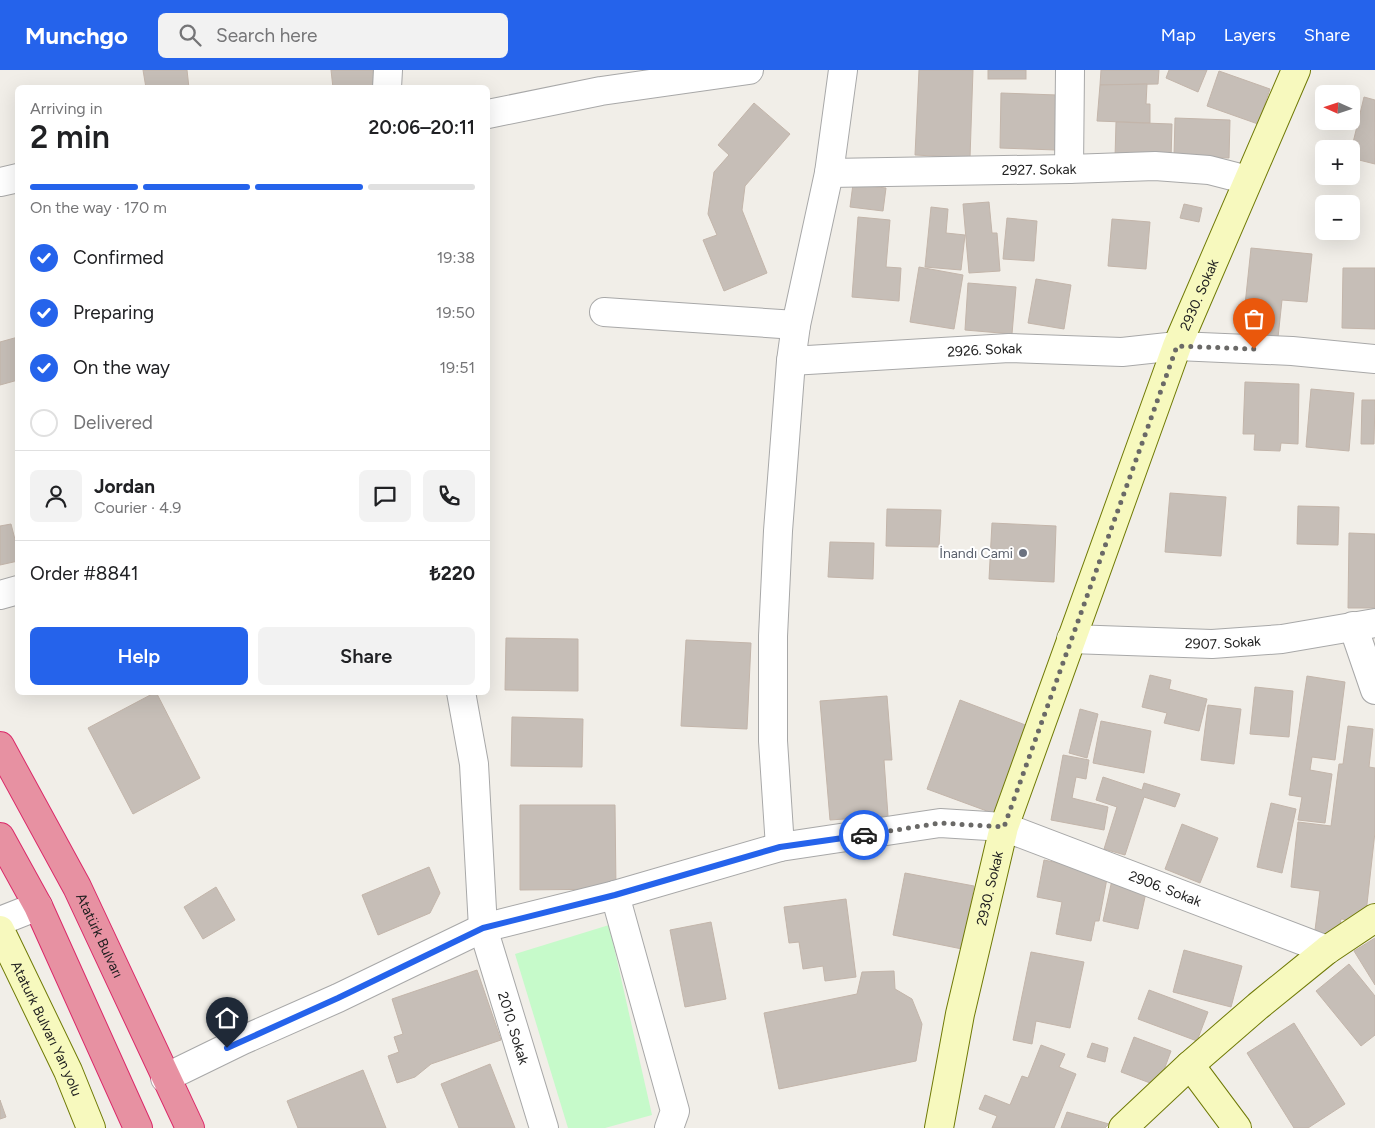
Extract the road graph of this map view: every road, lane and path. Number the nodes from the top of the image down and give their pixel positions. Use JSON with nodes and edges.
{"nodes":[{"id":1,"x":388,"y":70,"type":"edge"},
{"id":2,"x":749,"y":70,"type":"edge"},
{"id":3,"x":843,"y":70,"type":"edge"},
{"id":4,"x":1070,"y":70,"type":"edge"},
{"id":5,"x":1296,"y":70,"type":"edge"},
{"id":6,"x":387,"y":85,"type":"edge"},
{"id":7,"x":490,"y":114,"type":"edge"},
{"id":8,"x":1069,"y":169,"type":"junction"},
{"id":9,"x":829,"y":173,"type":"junction"},
{"id":10,"x":15,"y":179,"type":"edge"},
{"id":11,"x":1248,"y":180,"type":"junction"},
{"id":12,"x":0,"y":182,"type":"edge"},
{"id":13,"x":604,"y":312,"type":"dead end"},
{"id":14,"x":796,"y":325,"type":"junction"},
{"id":15,"x":1177,"y":346,"type":"junction"},
{"id":16,"x":1375,"y":359,"type":"edge"},
{"id":17,"x":791,"y":361,"type":"junction"},
{"id":18,"x":15,"y":591,"type":"edge"},
{"id":19,"x":0,"y":594,"type":"edge"},
{"id":20,"x":1364,"y":624,"type":"edge"},
{"id":21,"x":1071,"y":639,"type":"junction"},
{"id":22,"x":1375,"y":690,"type":"edge"},
{"id":23,"x":462,"y":695,"type":"edge"},
{"id":24,"x":0,"y":746,"type":"edge"},
{"id":25,"x":1004,"y":827,"type":"junction"},
{"id":26,"x":0,"y":837,"type":"edge"},
{"id":27,"x":780,"y":847,"type":"junction"},
{"id":28,"x":615,"y":895,"type":"junction"},
{"id":29,"x":38,"y":906,"type":"junction"},
{"id":30,"x":1375,"y":918,"type":"edge"},
{"id":31,"x":0,"y":922,"type":"edge"},
{"id":32,"x":483,"y":928,"type":"junction"},
{"id":33,"x":0,"y":930,"type":"edge"},
{"id":34,"x":1327,"y":950,"type":"junction"},
{"id":35,"x":1190,"y":1065,"type":"junction"},
{"id":36,"x":165,"y":1078,"type":"junction"},
{"id":37,"x":91,"y":1128,"type":"edge"},
{"id":38,"x":138,"y":1128,"type":"edge"},
{"id":39,"x":190,"y":1128,"type":"edge"},
{"id":40,"x":544,"y":1128,"type":"edge"},
{"id":41,"x":669,"y":1128,"type":"edge"},
{"id":42,"x":939,"y":1128,"type":"edge"},
{"id":43,"x":1123,"y":1128,"type":"edge"},
{"id":44,"x":1237,"y":1128,"type":"edge"}],
"edges":[{"from":1,"to":6,"type":"street"},
{"from":2,"to":7,"type":"street"},
{"from":3,"to":9,"type":"street"},
{"from":4,"to":8,"type":"street"},
{"from":5,"to":11,"type":"street","name":"2930. Sokak"},
{"from":8,"to":9,"type":"street","name":"2927. Sokak"},
{"from":8,"to":11,"type":"street","name":"2927. Sokak"},
{"from":9,"to":14,"type":"street"},
{"from":10,"to":12,"type":"street"},
{"from":11,"to":15,"type":"street","name":"2930. Sokak"},
{"from":13,"to":14,"type":"street"},
{"from":14,"to":17,"type":"street"},
{"from":15,"to":16,"type":"street","name":"2926. Sokak"},
{"from":15,"to":17,"type":"street","name":"2926. Sokak"},
{"from":15,"to":21,"type":"street","name":"2930. Sokak"},
{"from":17,"to":27,"type":"street"},
{"from":18,"to":19,"type":"street"},
{"from":20,"to":21,"type":"street","name":"2907. Sokak"},
{"from":20,"to":22,"type":"street"},
{"from":21,"to":25,"type":"street","name":"2930. Sokak"},
{"from":23,"to":32,"type":"street","name":"2010. Sokak"},
{"from":24,"to":36,"type":"highway","name":"Atatürk Bulvarı"},
{"from":25,"to":27,"type":"street","name":"2906. Sokak"},
{"from":25,"to":34,"type":"street","name":"2906. Sokak"},
{"from":25,"to":42,"type":"street","name":"2930. Sokak"},
{"from":26,"to":29,"type":"highway"},
{"from":27,"to":28,"type":"street","name":"2906. Sokak"},
{"from":28,"to":32,"type":"street","name":"2906. Sokak"},
{"from":28,"to":41,"type":"street"},
{"from":29,"to":31,"type":"street"},
{"from":29,"to":38,"type":"highway"},
{"from":30,"to":34,"type":"street"},
{"from":32,"to":36,"type":"street","name":"2906. Sokak"},
{"from":32,"to":40,"type":"street","name":"2010. Sokak"},
{"from":33,"to":37,"type":"street","name":"Ataturk Bulvarı Yan yolu"},
{"from":34,"to":35,"type":"street"},
{"from":35,"to":43,"type":"street"},
{"from":35,"to":44,"type":"street"},
{"from":36,"to":39,"type":"highway","name":"Atatürk Bulvarı"}]}
